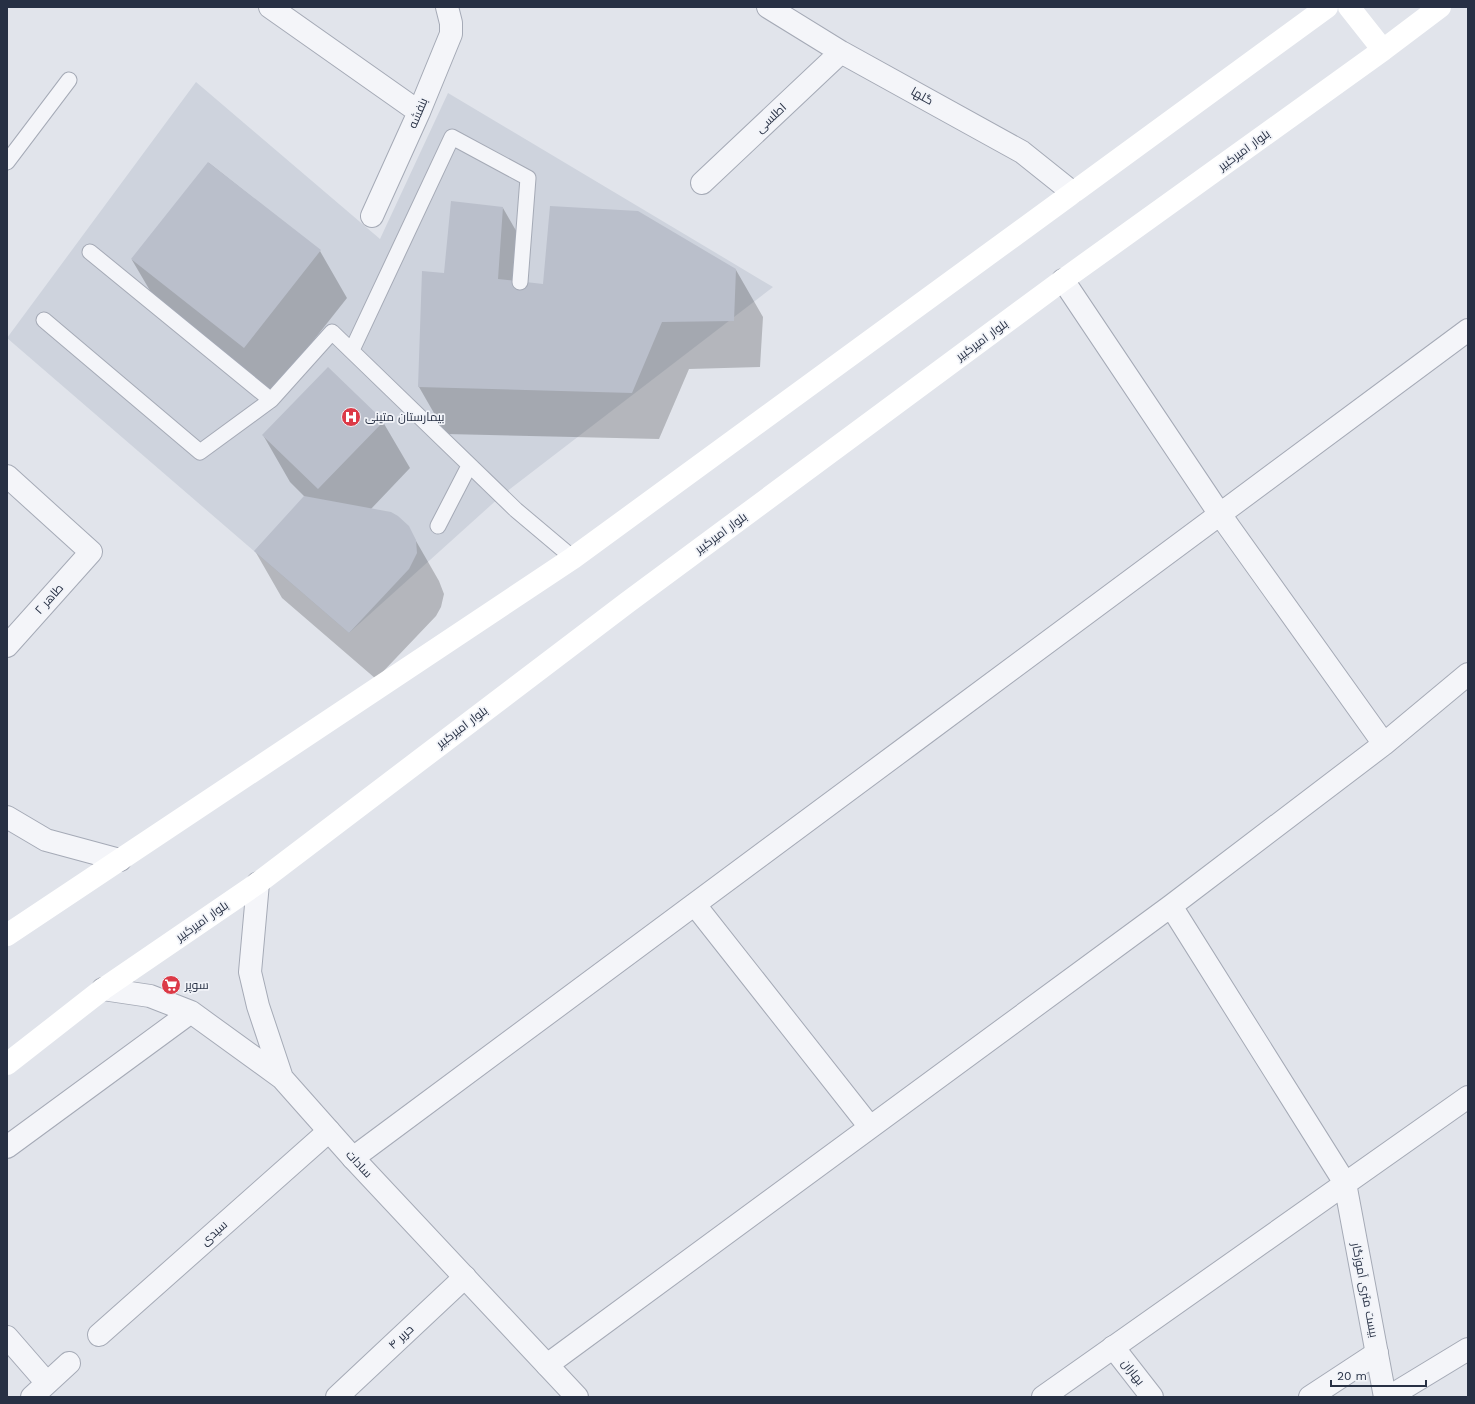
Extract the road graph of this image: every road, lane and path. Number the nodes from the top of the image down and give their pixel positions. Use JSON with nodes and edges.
{"nodes":[{"id":1,"x":270,"y":7,"type":"edge"},
{"id":2,"x":447,"y":7,"type":"edge"},
{"id":3,"x":768,"y":7,"type":"edge"},
{"id":4,"x":1326,"y":7,"type":"edge"},
{"id":5,"x":1349,"y":7,"type":"edge"},
{"id":6,"x":1440,"y":7,"type":"edge"},
{"id":7,"x":1383,"y":50,"type":"junction"},
{"id":8,"x":841,"y":52,"type":"junction"},
{"id":9,"x":69,"y":80,"type":"dead end"},
{"id":10,"x":419,"y":112,"type":"junction"},
{"id":11,"x":7,"y":162,"type":"edge"},
{"id":12,"x":702,"y":184,"type":"dead end"},
{"id":13,"x":1072,"y":192,"type":"junction"},
{"id":14,"x":372,"y":216,"type":"dead end"},
{"id":15,"x":90,"y":252,"type":"dead end"},
{"id":16,"x":1063,"y":280,"type":"junction"},
{"id":17,"x":520,"y":282,"type":"dead end"},
{"id":18,"x":44,"y":320,"type":"dead end"},
{"id":19,"x":1468,"y":330,"type":"edge"},
{"id":20,"x":352,"y":350,"type":"junction"},
{"id":21,"x":271,"y":400,"type":"junction"},
{"id":22,"x":470,"y":466,"type":"junction"},
{"id":23,"x":7,"y":476,"type":"edge"},
{"id":24,"x":1219,"y":513,"type":"junction"},
{"id":25,"x":438,"y":526,"type":"dead end"},
{"id":26,"x":573,"y":558,"type":"junction"},
{"id":27,"x":7,"y":646,"type":"edge"},
{"id":28,"x":1468,"y":674,"type":"edge"},
{"id":29,"x":1384,"y":744,"type":"junction"},
{"id":30,"x":7,"y":817,"type":"edge"},
{"id":31,"x":120,"y":860,"type":"junction"},
{"id":32,"x":258,"y":883,"type":"junction"},
{"id":33,"x":695,"y":905,"type":"junction"},
{"id":34,"x":1171,"y":906,"type":"junction"},
{"id":35,"x":7,"y":935,"type":"edge"},
{"id":36,"x":103,"y":989,"type":"junction"},
{"id":37,"x":191,"y":1012,"type":"junction"},
{"id":38,"x":7,"y":1064,"type":"edge"},
{"id":39,"x":282,"y":1078,"type":"junction"},
{"id":40,"x":1468,"y":1097,"type":"edge"},
{"id":41,"x":870,"y":1127,"type":"junction"},
{"id":42,"x":329,"y":1131,"type":"junction"},
{"id":43,"x":7,"y":1147,"type":"edge"},
{"id":44,"x":353,"y":1158,"type":"junction"},
{"id":45,"x":1345,"y":1183,"type":"junction"},
{"id":46,"x":465,"y":1277,"type":"junction"},
{"id":47,"x":99,"y":1335,"type":"dead end"},
{"id":48,"x":7,"y":1337,"type":"edge"},
{"id":49,"x":1114,"y":1347,"type":"junction"},
{"id":50,"x":1468,"y":1349,"type":"edge"},
{"id":51,"x":1377,"y":1353,"type":"junction"},
{"id":52,"x":70,"y":1363,"type":"dead end"},
{"id":53,"x":547,"y":1365,"type":"junction"},
{"id":54,"x":40,"y":1390,"type":"edge"},
{"id":55,"x":337,"y":1397,"type":"edge"},
{"id":56,"x":577,"y":1397,"type":"edge"},
{"id":57,"x":1043,"y":1397,"type":"edge"},
{"id":58,"x":1152,"y":1397,"type":"edge"},
{"id":59,"x":1310,"y":1397,"type":"edge"},
{"id":60,"x":1385,"y":1397,"type":"edge"},
{"id":61,"x":1389,"y":1397,"type":"edge"}],
"edges":[{"from":1,"to":10,"type":"street"},
{"from":2,"to":10,"type":"street","name":"بنفشه"},
{"from":3,"to":8,"type":"street","name":"گلها"},
{"from":4,"to":13,"type":"main road"},
{"from":5,"to":7,"type":"main road"},
{"from":6,"to":7,"type":"main road","name":"بلوار امیرکبیر"},
{"from":7,"to":16,"type":"main road","name":"بلوار امیرکبیر"},
{"from":8,"to":12,"type":"street","name":"اطلسی"},
{"from":8,"to":13,"type":"street","name":"گلها"},
{"from":9,"to":11,"type":"lane"},
{"from":10,"to":14,"type":"street","name":"بنفشه"},
{"from":13,"to":26,"type":"main road"},
{"from":15,"to":21,"type":"lane"},
{"from":16,"to":24,"type":"street"},
{"from":16,"to":32,"type":"main road","name":"بلوار امیرکبیر"},
{"from":17,"to":20,"type":"lane"},
{"from":18,"to":21,"type":"lane"},
{"from":19,"to":24,"type":"street"},
{"from":20,"to":21,"type":"lane"},
{"from":20,"to":22,"type":"lane"},
{"from":22,"to":25,"type":"lane"},
{"from":22,"to":26,"type":"lane"},
{"from":23,"to":27,"type":"street","name":"طاهر ۲"},
{"from":24,"to":29,"type":"street"},
{"from":24,"to":33,"type":"street"},
{"from":26,"to":31,"type":"main road"},
{"from":28,"to":29,"type":"street"},
{"from":29,"to":34,"type":"street"},
{"from":30,"to":31,"type":"street"},
{"from":31,"to":35,"type":"main road"},
{"from":32,"to":36,"type":"main road","name":"بلوار امیرکبیر"},
{"from":32,"to":39,"type":"street"},
{"from":33,"to":41,"type":"street"},
{"from":33,"to":44,"type":"street"},
{"from":34,"to":41,"type":"street"},
{"from":34,"to":45,"type":"street"},
{"from":36,"to":37,"type":"street","name":"سادات"},
{"from":36,"to":38,"type":"main road","name":"بلوار امیرکبیر"},
{"from":37,"to":39,"type":"street","name":"سادات"},
{"from":37,"to":43,"type":"street"},
{"from":39,"to":42,"type":"street","name":"سادات"},
{"from":40,"to":45,"type":"street"},
{"from":41,"to":53,"type":"street"},
{"from":42,"to":44,"type":"street","name":"سادات"},
{"from":42,"to":47,"type":"street","name":"سیدی"},
{"from":44,"to":46,"type":"street","name":"سادات"},
{"from":45,"to":49,"type":"street"},
{"from":45,"to":51,"type":"street","name":"بیست متری آموزگار"},
{"from":46,"to":53,"type":"street","name":"سادات"},
{"from":46,"to":55,"type":"street","name":"حریر ۴"},
{"from":48,"to":54,"type":"street"},
{"from":49,"to":57,"type":"street"},
{"from":49,"to":58,"type":"street","name":"بهاران"},
{"from":50,"to":61,"type":"street"},
{"from":51,"to":59,"type":"street"},
{"from":51,"to":60,"type":"street","name":"بیست متری آموزگار"},
{"from":52,"to":54,"type":"street"},
{"from":53,"to":56,"type":"street","name":"سادات"}]}
